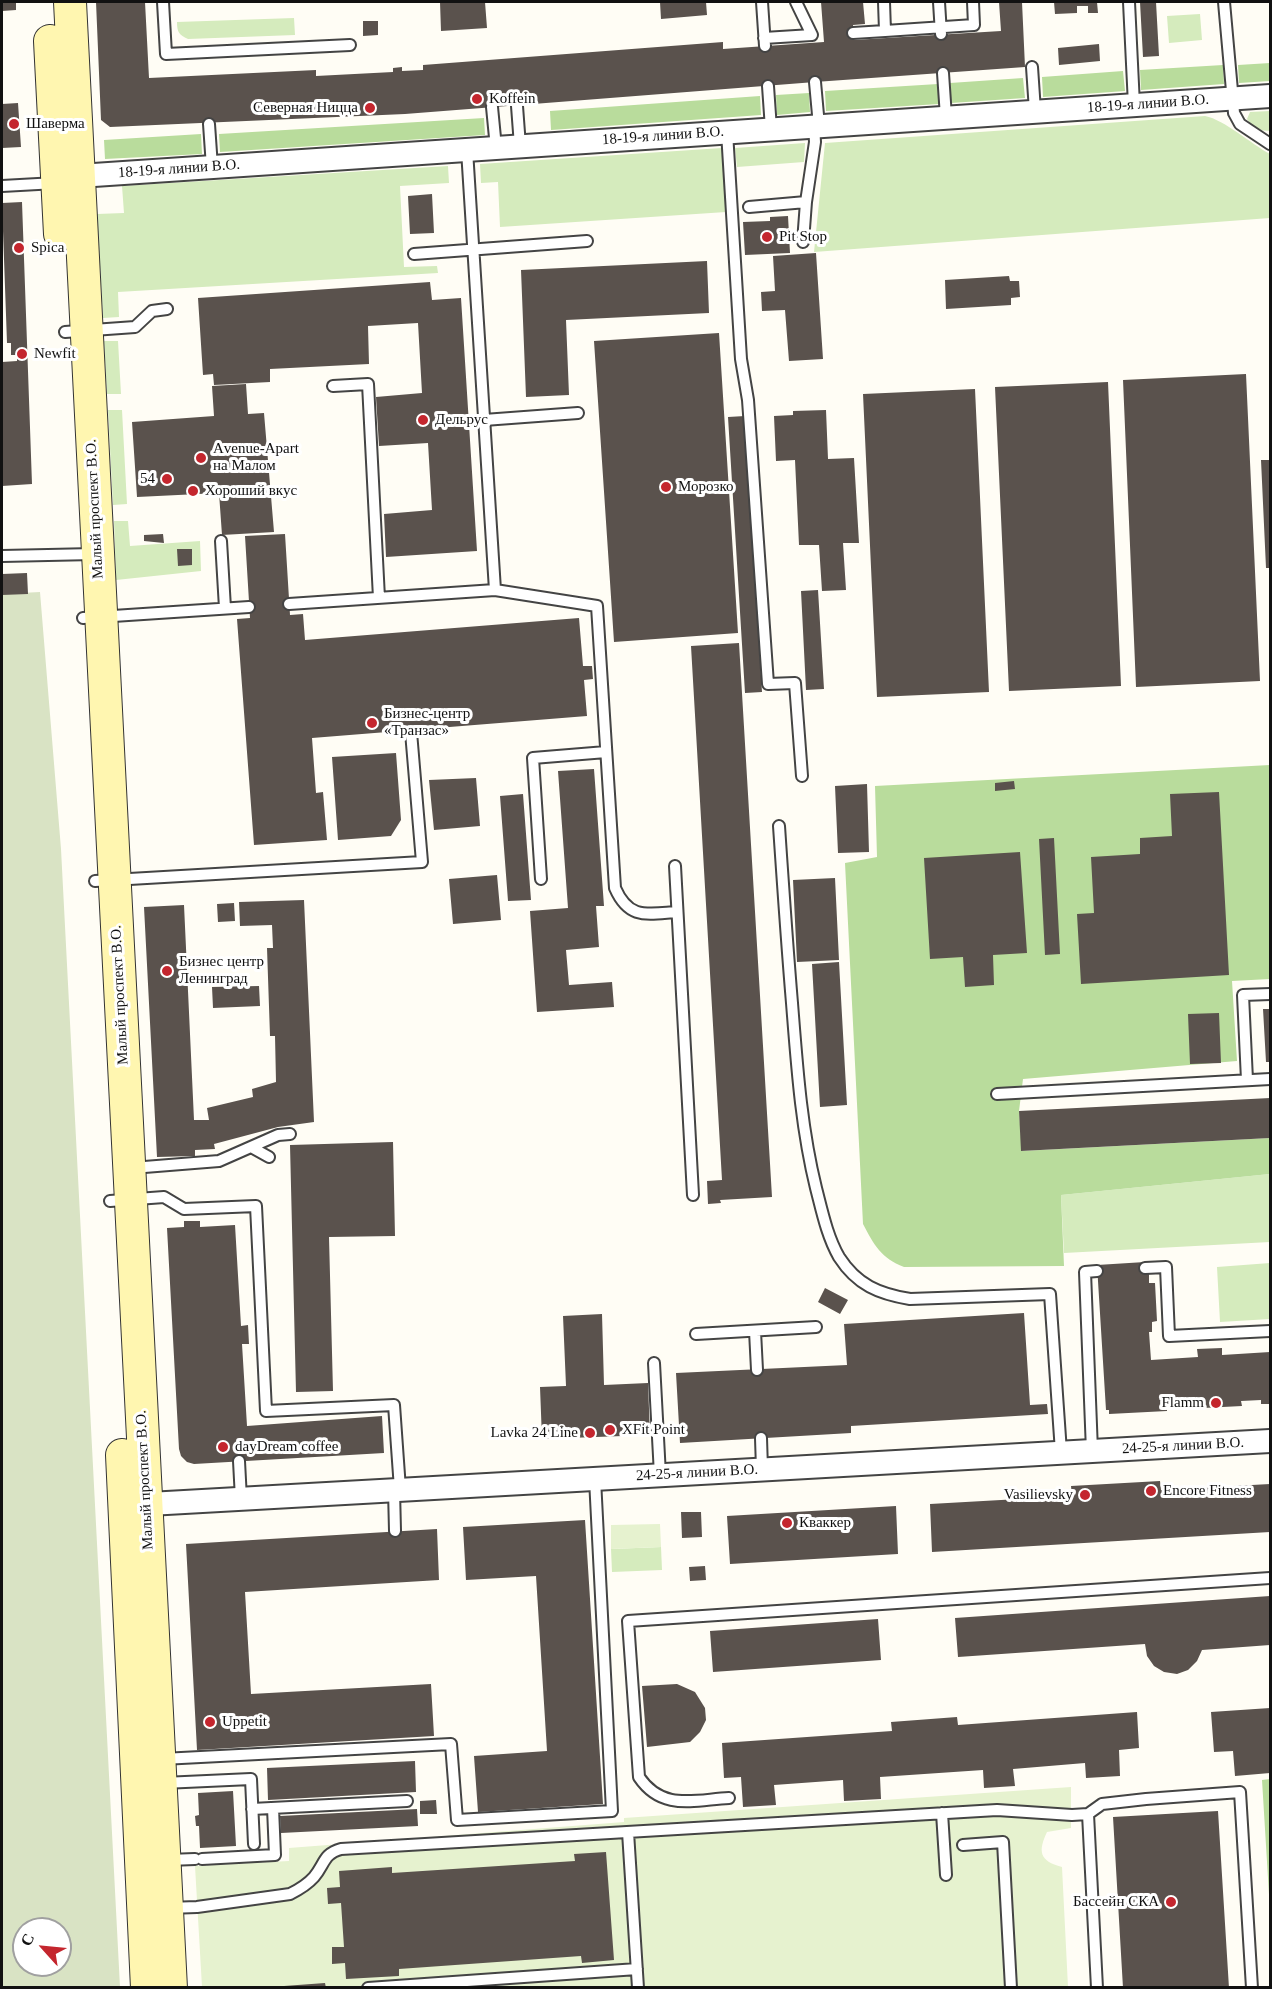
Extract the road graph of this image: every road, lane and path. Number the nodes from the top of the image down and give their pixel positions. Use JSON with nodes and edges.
{"nodes":[{"id":1,"x":48,"y":2,"type":"edge"},
{"id":2,"x":70,"y":2,"type":"edge"},
{"id":3,"x":163,"y":2,"type":"edge"},
{"id":4,"x":762,"y":2,"type":"edge"},
{"id":5,"x":796,"y":2,"type":"edge"},
{"id":6,"x":884,"y":2,"type":"edge"},
{"id":7,"x":939,"y":2,"type":"edge"},
{"id":8,"x":972,"y":2,"type":"edge"},
{"id":9,"x":1129,"y":2,"type":"edge"},
{"id":10,"x":1224,"y":2,"type":"edge"},
{"id":11,"x":885,"y":31,"type":"junction"},
{"id":12,"x":941,"y":31,"type":"junction"},
{"id":13,"x":854,"y":33,"type":"dead end"},
{"id":14,"x":350,"y":45,"type":"dead end"},
{"id":15,"x":1032,"y":67,"type":"dead end"},
{"id":16,"x":943,"y":73,"type":"dead end"},
{"id":17,"x":815,"y":82,"type":"dead end"},
{"id":18,"x":768,"y":86,"type":"dead end"},
{"id":19,"x":1270,"y":96,"type":"edge"},
{"id":20,"x":1232,"y":98,"type":"junction"},
{"id":21,"x":1134,"y":105,"type":"junction"},
{"id":22,"x":516,"y":106,"type":"dead end"},
{"id":23,"x":492,"y":107,"type":"dead end"},
{"id":24,"x":1035,"y":111,"type":"junction"},
{"id":25,"x":946,"y":117,"type":"junction"},
{"id":26,"x":209,"y":124,"type":"dead end"},
{"id":27,"x":816,"y":126,"type":"junction"},
{"id":28,"x":771,"y":129,"type":"junction"},
{"id":29,"x":727,"y":132,"type":"junction"},
{"id":30,"x":1270,"y":144,"type":"edge"},
{"id":31,"x":520,"y":146,"type":"junction"},
{"id":32,"x":496,"y":147,"type":"junction"},
{"id":33,"x":466,"y":150,"type":"junction"},
{"id":34,"x":212,"y":167,"type":"junction"},
{"id":35,"x":64,"y":179,"type":"junction"},
{"id":36,"x":2,"y":186,"type":"edge"},
{"id":37,"x":806,"y":202,"type":"junction"},
{"id":38,"x":749,"y":207,"type":"dead end"},
{"id":39,"x":587,"y":241,"type":"dead end"},
{"id":40,"x":803,"y":242,"type":"dead end"},
{"id":41,"x":473,"y":249,"type":"junction"},
{"id":42,"x":414,"y":254,"type":"dead end"},
{"id":43,"x":167,"y":309,"type":"dead end"},
{"id":44,"x":76,"y":331,"type":"junction"},
{"id":45,"x":333,"y":386,"type":"dead end"},
{"id":46,"x":578,"y":414,"type":"dead end"},
{"id":47,"x":484,"y":420,"type":"junction"},
{"id":48,"x":221,"y":541,"type":"dead end"},
{"id":49,"x":89,"y":554,"type":"junction"},
{"id":50,"x":2,"y":556,"type":"edge"},
{"id":51,"x":495,"y":590,"type":"junction"},
{"id":52,"x":379,"y":598,"type":"junction"},
{"id":53,"x":290,"y":604,"type":"dead end"},
{"id":54,"x":249,"y":607,"type":"dead end"},
{"id":55,"x":225,"y":608,"type":"junction"},
{"id":56,"x":92,"y":617,"type":"junction"},
{"id":57,"x":411,"y":732,"type":"dead end"},
{"id":58,"x":606,"y":752,"type":"junction"},
{"id":59,"x":801,"y":776,"type":"dead end"},
{"id":60,"x":779,"y":826,"type":"dead end"},
{"id":61,"x":675,"y":866,"type":"dead end"},
{"id":62,"x":541,"y":879,"type":"dead end"},
{"id":63,"x":105,"y":881,"type":"junction"},
{"id":64,"x":677,"y":912,"type":"junction"},
{"id":65,"x":1270,"y":994,"type":"edge"},
{"id":66,"x":1270,"y":1079,"type":"edge"},
{"id":67,"x":1248,"y":1080,"type":"junction"},
{"id":68,"x":997,"y":1094,"type":"dead end"},
{"id":69,"x":291,"y":1134,"type":"dead end"},
{"id":70,"x":251,"y":1147,"type":"junction"},
{"id":71,"x":268,"y":1157,"type":"dead end"},
{"id":72,"x":129,"y":1168,"type":"junction"},
{"id":73,"x":693,"y":1195,"type":"dead end"},
{"id":74,"x":120,"y":1201,"type":"junction"},
{"id":75,"x":1145,"y":1268,"type":"dead end"},
{"id":76,"x":1097,"y":1271,"type":"dead end"},
{"id":77,"x":816,"y":1327,"type":"dead end"},
{"id":78,"x":755,"y":1331,"type":"junction"},
{"id":79,"x":1270,"y":1331,"type":"edge"},
{"id":80,"x":696,"y":1334,"type":"dead end"},
{"id":81,"x":654,"y":1363,"type":"dead end"},
{"id":82,"x":757,"y":1370,"type":"dead end"},
{"id":83,"x":761,"y":1438,"type":"dead end"},
{"id":84,"x":1270,"y":1441,"type":"edge"},
{"id":85,"x":1092,"y":1451,"type":"junction"},
{"id":86,"x":1061,"y":1452,"type":"junction"},
{"id":87,"x":239,"y":1461,"type":"dead end"},
{"id":88,"x":762,"y":1469,"type":"junction"},
{"id":89,"x":660,"y":1475,"type":"junction"},
{"id":90,"x":595,"y":1479,"type":"junction"},
{"id":91,"x":397,"y":1490,"type":"junction"},
{"id":92,"x":241,"y":1499,"type":"junction"},
{"id":93,"x":135,"y":1505,"type":"junction"},
{"id":94,"x":395,"y":1532,"type":"dead end"},
{"id":95,"x":1270,"y":1578,"type":"edge"},
{"id":96,"x":160,"y":1772,"type":"junction"},
{"id":97,"x":729,"y":1798,"type":"dead end"},
{"id":98,"x":407,"y":1801,"type":"dead end"},
{"id":99,"x":273,"y":1808,"type":"junction"},
{"id":100,"x":252,"y":1809,"type":"junction"},
{"id":101,"x":942,"y":1813,"type":"junction"},
{"id":102,"x":1088,"y":1814,"type":"junction"},
{"id":103,"x":628,"y":1832,"type":"junction"},
{"id":104,"x":254,"y":1844,"type":"dead end"},
{"id":105,"x":963,"y":1845,"type":"dead end"},
{"id":106,"x":152,"y":1861,"type":"junction"},
{"id":107,"x":946,"y":1875,"type":"dead end"},
{"id":108,"x":155,"y":1909,"type":"junction"},
{"id":109,"x":637,"y":1969,"type":"junction"},
{"id":110,"x":147,"y":1988,"type":"edge"},
{"id":111,"x":171,"y":1988,"type":"edge"},
{"id":112,"x":368,"y":1988,"type":"edge"},
{"id":113,"x":638,"y":1988,"type":"edge"},
{"id":114,"x":1011,"y":1988,"type":"edge"},
{"id":115,"x":1097,"y":1988,"type":"edge"},
{"id":116,"x":1252,"y":1988,"type":"edge"}],
"edges":[{"from":1,"to":35,"type":"main road","name":"Малый проспект В.О."},
{"from":2,"to":35,"type":"main road","name":"Малый проспект В.О."},
{"from":3,"to":14,"type":"lane"},
{"from":4,"to":5,"type":"lane"},
{"from":6,"to":11,"type":"lane"},
{"from":7,"to":12,"type":"lane"},
{"from":8,"to":12,"type":"lane"},
{"from":9,"to":21,"type":"lane"},
{"from":10,"to":20,"type":"lane"},
{"from":11,"to":12,"type":"lane"},
{"from":11,"to":13,"type":"lane"},
{"from":15,"to":24,"type":"lane"},
{"from":16,"to":25,"type":"lane"},
{"from":17,"to":27,"type":"lane"},
{"from":18,"to":28,"type":"lane"},
{"from":19,"to":20,"type":"street","name":"18-19-я линии В.О."},
{"from":20,"to":21,"type":"street","name":"18-19-я линии В.О."},
{"from":20,"to":30,"type":"lane"},
{"from":21,"to":24,"type":"street","name":"18-19-я линии В.О."},
{"from":22,"to":31,"type":"lane"},
{"from":23,"to":32,"type":"lane"},
{"from":24,"to":25,"type":"street","name":"18-19-я линии В.О."},
{"from":25,"to":27,"type":"street","name":"18-19-я линии В.О."},
{"from":26,"to":34,"type":"lane"},
{"from":27,"to":28,"type":"street","name":"18-19-я линии В.О."},
{"from":27,"to":37,"type":"lane"},
{"from":28,"to":29,"type":"street","name":"18-19-я линии В.О."},
{"from":29,"to":31,"type":"street","name":"18-19-я линии В.О."},
{"from":29,"to":59,"type":"lane"},
{"from":31,"to":32,"type":"street","name":"18-19-я линии В.О."},
{"from":32,"to":33,"type":"street","name":"18-19-я линии В.О."},
{"from":33,"to":34,"type":"street","name":"18-19-я линии В.О."},
{"from":33,"to":41,"type":"lane"},
{"from":34,"to":35,"type":"street","name":"18-19-я линии В.О."},
{"from":35,"to":36,"type":"lane"},
{"from":35,"to":44,"type":"main road","name":"Малый проспект В.О."},
{"from":37,"to":38,"type":"lane"},
{"from":37,"to":40,"type":"lane"},
{"from":39,"to":41,"type":"lane"},
{"from":41,"to":42,"type":"lane"},
{"from":41,"to":47,"type":"lane"},
{"from":43,"to":44,"type":"lane"},
{"from":44,"to":49,"type":"main road","name":"Малый проспект В.О."},
{"from":45,"to":52,"type":"lane"},
{"from":46,"to":47,"type":"lane"},
{"from":47,"to":51,"type":"lane"},
{"from":48,"to":55,"type":"lane"},
{"from":49,"to":50,"type":"lane"},
{"from":49,"to":56,"type":"main road","name":"Малый проспект В.О."},
{"from":51,"to":52,"type":"lane"},
{"from":51,"to":58,"type":"lane"},
{"from":52,"to":53,"type":"lane"},
{"from":54,"to":55,"type":"lane"},
{"from":55,"to":56,"type":"lane"},
{"from":56,"to":63,"type":"main road","name":"Малый проспект В.О."},
{"from":57,"to":63,"type":"lane"},
{"from":58,"to":62,"type":"lane"},
{"from":58,"to":64,"type":"lane"},
{"from":60,"to":86,"type":"lane"},
{"from":61,"to":64,"type":"lane"},
{"from":63,"to":72,"type":"main road","name":"Малый проспект В.О."},
{"from":63,"to":74,"type":"main road","name":"Малый проспект В.О."},
{"from":64,"to":73,"type":"lane"},
{"from":65,"to":67,"type":"lane"},
{"from":66,"to":67,"type":"lane"},
{"from":67,"to":68,"type":"lane"},
{"from":69,"to":70,"type":"lane"},
{"from":70,"to":71,"type":"lane"},
{"from":70,"to":72,"type":"lane"},
{"from":72,"to":74,"type":"main road","name":"Малый проспект В.О."},
{"from":74,"to":91,"type":"lane"},
{"from":74,"to":93,"type":"main road","name":"Малый проспект В.О."},
{"from":75,"to":79,"type":"lane"},
{"from":76,"to":85,"type":"lane"},
{"from":77,"to":78,"type":"lane"},
{"from":78,"to":80,"type":"lane"},
{"from":78,"to":82,"type":"lane"},
{"from":81,"to":89,"type":"lane"},
{"from":83,"to":88,"type":"lane"},
{"from":84,"to":85,"type":"street","name":"24-25-я линии В.О."},
{"from":85,"to":86,"type":"street","name":"24-25-я линии В.О."},
{"from":86,"to":88,"type":"street","name":"24-25-я линии В.О."},
{"from":87,"to":92,"type":"lane"},
{"from":88,"to":89,"type":"street","name":"24-25-я линии В.О."},
{"from":89,"to":90,"type":"street","name":"24-25-я линии В.О."},
{"from":90,"to":91,"type":"street","name":"24-25-я линии В.О."},
{"from":90,"to":96,"type":"lane"},
{"from":91,"to":92,"type":"street","name":"24-25-я линии В.О."},
{"from":91,"to":94,"type":"lane"},
{"from":92,"to":93,"type":"street","name":"24-25-я линии В.О."},
{"from":93,"to":96,"type":"main road","name":"Малый проспект В.О."},
{"from":93,"to":106,"type":"main road","name":"Малый проспект В.О."},
{"from":95,"to":97,"type":"lane"},
{"from":96,"to":100,"type":"lane"},
{"from":96,"to":106,"type":"main road","name":"Малый проспект В.О."},
{"from":98,"to":99,"type":"lane"},
{"from":99,"to":100,"type":"lane"},
{"from":99,"to":106,"type":"lane"},
{"from":100,"to":104,"type":"lane"},
{"from":101,"to":102,"type":"lane"},
{"from":101,"to":103,"type":"lane"},
{"from":101,"to":107,"type":"lane"},
{"from":102,"to":115,"type":"lane"},
{"from":102,"to":116,"type":"lane"},
{"from":103,"to":108,"type":"lane"},
{"from":103,"to":109,"type":"lane"},
{"from":105,"to":114,"type":"lane"},
{"from":106,"to":108,"type":"main road","name":"Малый проспект В.О."},
{"from":108,"to":110,"type":"main road","name":"Малый проспект В.О."},
{"from":108,"to":111,"type":"main road","name":"Малый проспект В.О."},
{"from":109,"to":112,"type":"lane"},
{"from":109,"to":113,"type":"lane"}]}
